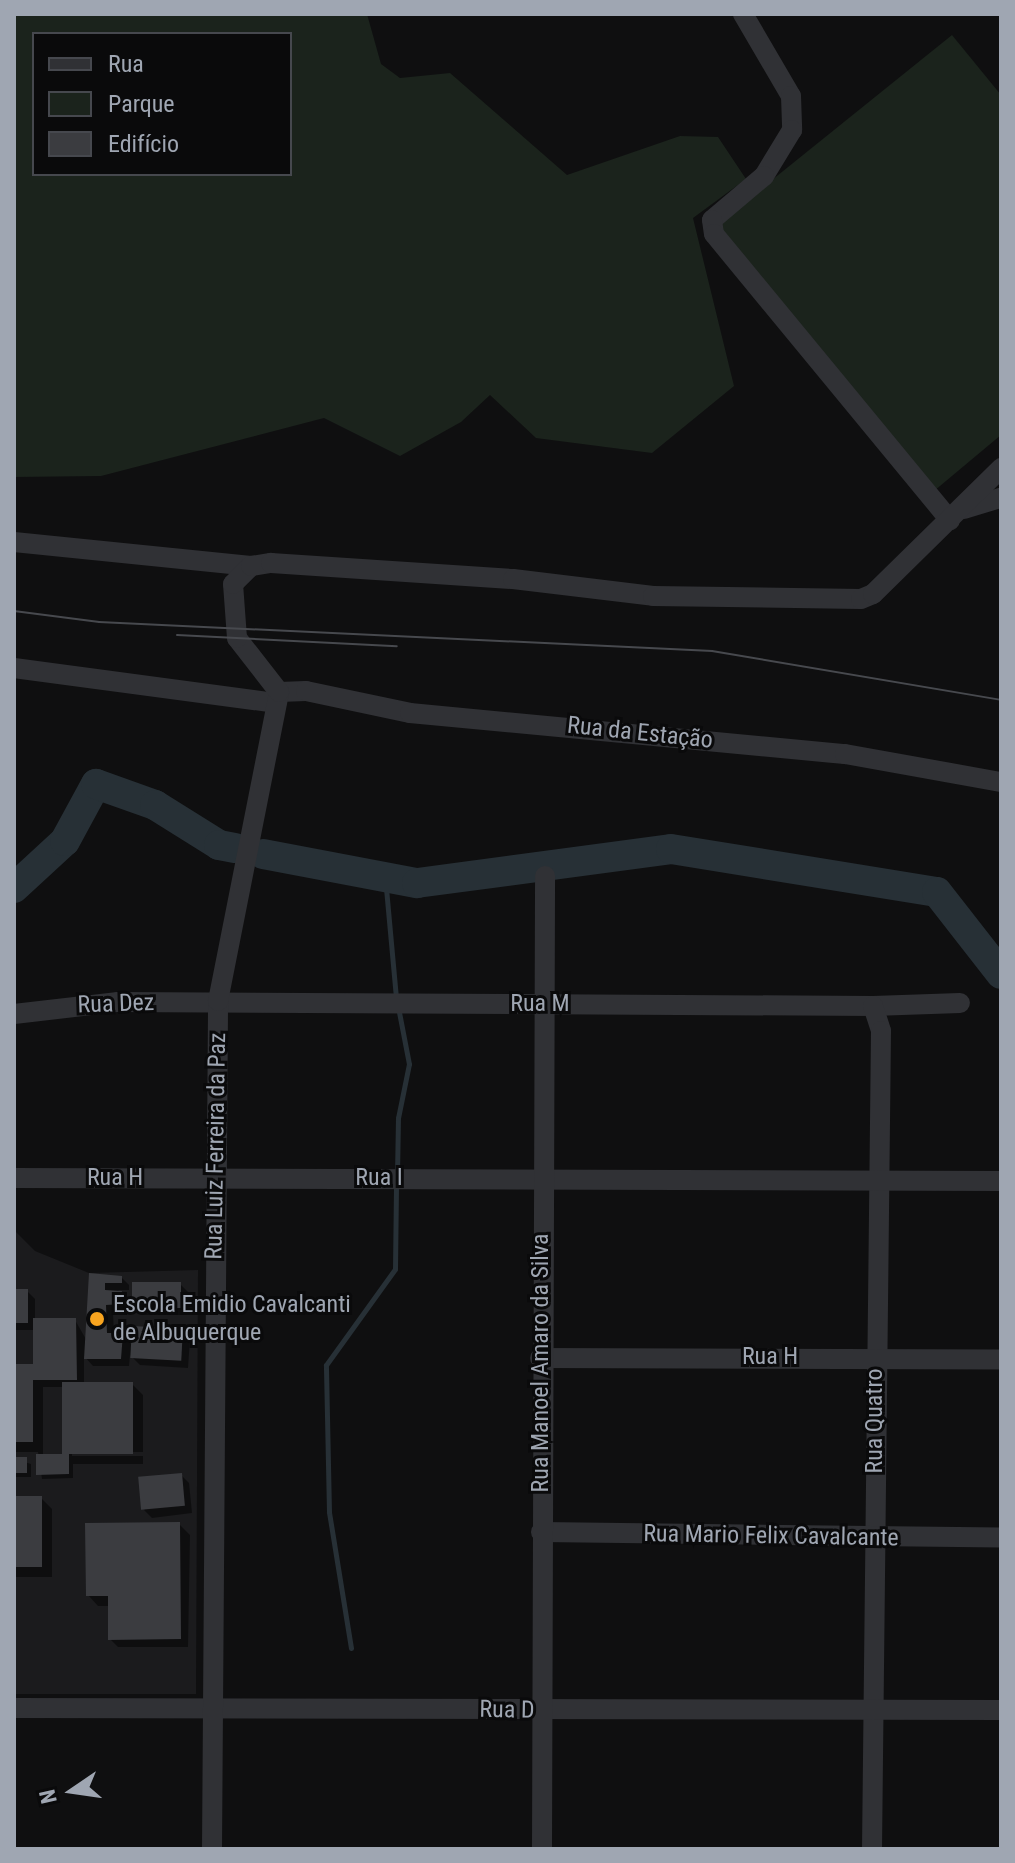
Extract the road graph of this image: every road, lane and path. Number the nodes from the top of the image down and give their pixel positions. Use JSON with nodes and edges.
{"nodes":[{"id":1,"x":743,"y":14,"type":"edge"},
{"id":2,"x":1001,"y":468,"type":"edge"},
{"id":3,"x":1001,"y":498,"type":"edge"},
{"id":4,"x":955,"y":515,"type":"junction"},
{"id":5,"x":14,"y":542,"type":"edge"},
{"id":6,"x":251,"y":566,"type":"junction"},
{"id":7,"x":14,"y":668,"type":"edge"},
{"id":8,"x":278,"y":697,"type":"junction"},
{"id":9,"x":1001,"y":782,"type":"edge"},
{"id":10,"x":545,"y":876,"type":"dead end"},
{"id":11,"x":218,"y":1001,"type":"junction"},
{"id":12,"x":960,"y":1003,"type":"dead end"},
{"id":13,"x":547,"y":1004,"type":"junction"},
{"id":14,"x":868,"y":1004,"type":"junction"},
{"id":15,"x":14,"y":1014,"type":"edge"},
{"id":16,"x":14,"y":1178,"type":"edge"},
{"id":17,"x":542,"y":1178,"type":"junction"},
{"id":18,"x":215,"y":1179,"type":"junction"},
{"id":19,"x":1001,"y":1181,"type":"edge"},
{"id":20,"x":878,"y":1182,"type":"junction"},
{"id":21,"x":875,"y":1357,"type":"junction"},
{"id":22,"x":540,"y":1358,"type":"junction"},
{"id":23,"x":1001,"y":1360,"type":"edge"},
{"id":24,"x":541,"y":1532,"type":"junction"},
{"id":25,"x":1001,"y":1538,"type":"edge"},
{"id":26,"x":875,"y":1539,"type":"junction"},
{"id":27,"x":214,"y":1706,"type":"junction"},
{"id":28,"x":14,"y":1708,"type":"edge"},
{"id":29,"x":874,"y":1709,"type":"junction"},
{"id":30,"x":539,"y":1710,"type":"junction"},
{"id":31,"x":1001,"y":1710,"type":"edge"},
{"id":32,"x":212,"y":1849,"type":"edge"},
{"id":33,"x":542,"y":1849,"type":"edge"},
{"id":34,"x":872,"y":1849,"type":"edge"}],
"edges":[{"from":1,"to":4,"type":"street"},
{"from":2,"to":4,"type":"street"},
{"from":3,"to":4,"type":"street"},
{"from":4,"to":6,"type":"street"},
{"from":5,"to":6,"type":"street"},
{"from":6,"to":8,"type":"street"},
{"from":7,"to":8,"type":"street","name":"Rua da Estação"},
{"from":8,"to":9,"type":"street","name":"Rua da Estação"},
{"from":8,"to":11,"type":"street","name":"Rua Luiz Ferreira da Paz"},
{"from":10,"to":13,"type":"street","name":"Rua Manoel Amaro da Silva"},
{"from":11,"to":13,"type":"street","name":"Rua M"},
{"from":11,"to":15,"type":"street","name":"Rua Dez"},
{"from":11,"to":18,"type":"street","name":"Rua Luiz Ferreira da Paz"},
{"from":12,"to":14,"type":"street","name":"Rua M"},
{"from":13,"to":14,"type":"street","name":"Rua M"},
{"from":13,"to":17,"type":"street","name":"Rua Manoel Amaro da Silva"},
{"from":14,"to":20,"type":"street","name":"Rua Quatro"},
{"from":16,"to":18,"type":"street","name":"Rua H"},
{"from":17,"to":18,"type":"street","name":"Rua I"},
{"from":17,"to":20,"type":"street","name":"Rua I"},
{"from":17,"to":22,"type":"street","name":"Rua Manoel Amaro da Silva"},
{"from":18,"to":27,"type":"street","name":"Rua Luiz Ferreira da Paz"},
{"from":19,"to":20,"type":"street","name":"Rua I"},
{"from":20,"to":21,"type":"street","name":"Rua Quatro"},
{"from":21,"to":22,"type":"street","name":"Rua H"},
{"from":21,"to":23,"type":"street","name":"Rua H"},
{"from":21,"to":26,"type":"street","name":"Rua Quatro"},
{"from":22,"to":24,"type":"street","name":"Rua Manoel Amaro da Silva"},
{"from":24,"to":26,"type":"street","name":"Rua Mario Felix Cavalcante"},
{"from":24,"to":30,"type":"street","name":"Rua Manoel Amaro da Silva"},
{"from":25,"to":26,"type":"street","name":"Rua Mario Felix Cavalcante"},
{"from":26,"to":29,"type":"street","name":"Rua Quatro"},
{"from":27,"to":28,"type":"street","name":"Rua D"},
{"from":27,"to":30,"type":"street","name":"Rua D"},
{"from":27,"to":32,"type":"street","name":"Rua Luiz Ferreira da Paz"},
{"from":29,"to":30,"type":"street","name":"Rua D"},
{"from":29,"to":31,"type":"street","name":"Rua D"},
{"from":29,"to":34,"type":"street","name":"Rua Quatro"},
{"from":30,"to":33,"type":"street","name":"Rua Manoel Amaro da Silva"}]}
